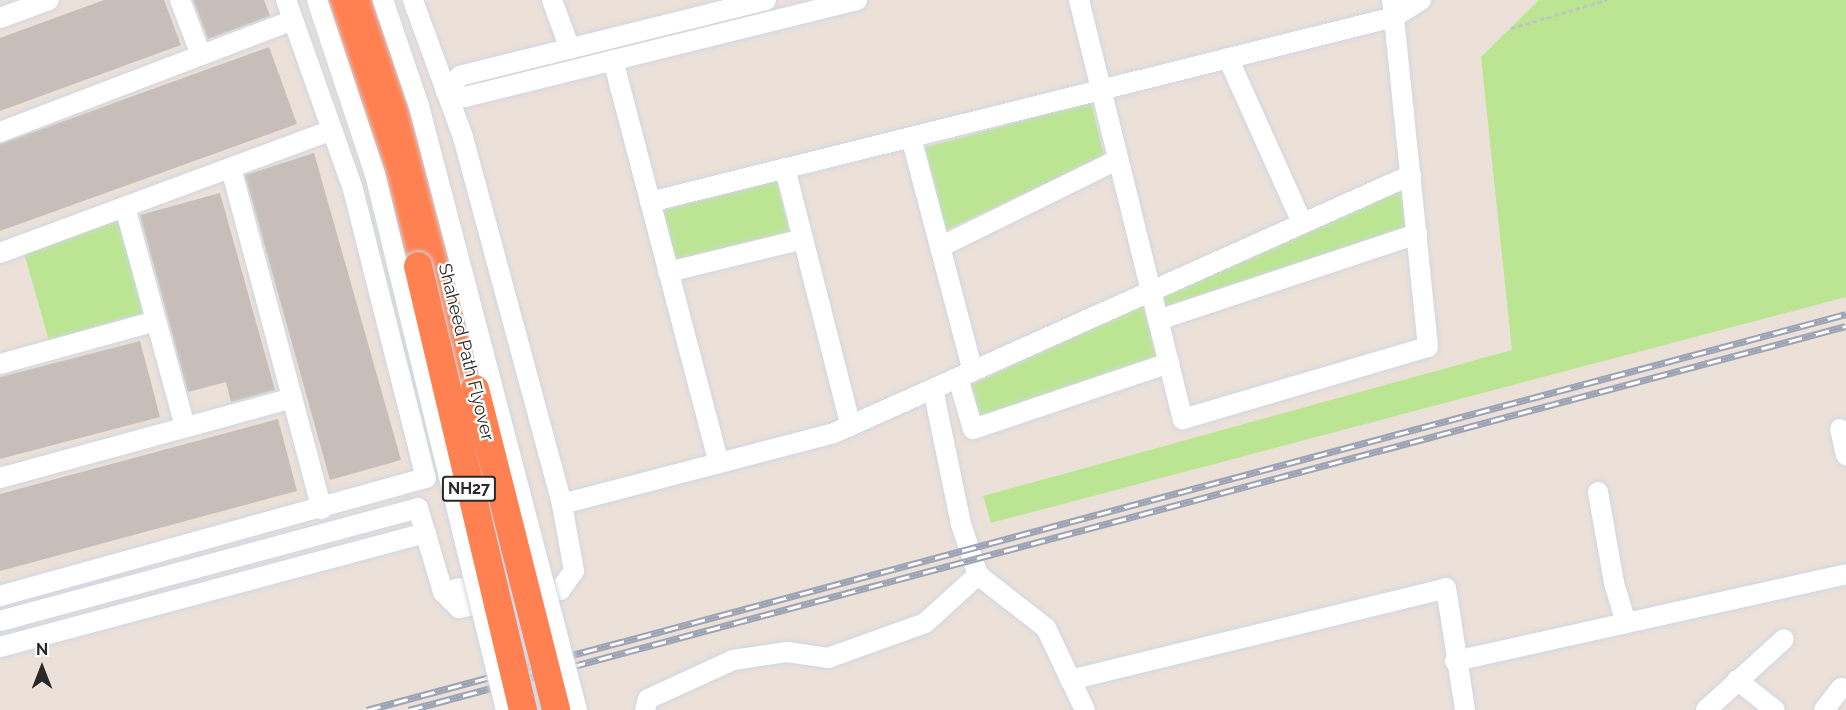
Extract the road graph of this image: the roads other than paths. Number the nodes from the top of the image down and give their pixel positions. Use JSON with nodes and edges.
{"nodes":[{"id":1,"x":49,"y":0,"type":"edge"},
{"id":2,"x":180,"y":0,"type":"edge"},
{"id":3,"x":286,"y":0,"type":"edge"},
{"id":4,"x":317,"y":0,"type":"edge"},
{"id":5,"x":333,"y":0,"type":"edge"},
{"id":6,"x":357,"y":0,"type":"edge"},
{"id":7,"x":383,"y":0,"type":"edge"},
{"id":8,"x":413,"y":0,"type":"edge"},
{"id":9,"x":552,"y":0,"type":"edge"},
{"id":10,"x":766,"y":0,"type":"edge"},
{"id":11,"x":1079,"y":0,"type":"edge"},
{"id":12,"x":1420,"y":0,"type":"edge"},
{"id":13,"x":848,"y":1,"type":"edge"},
{"id":14,"x":1393,"y":8,"type":"edge"},
{"id":15,"x":0,"y":18,"type":"edge"},
{"id":16,"x":293,"y":20,"type":"junction"},
{"id":17,"x":570,"y":49,"type":"junction"},
{"id":18,"x":201,"y":55,"type":"junction"},
{"id":19,"x":1228,"y":58,"type":"junction"},
{"id":20,"x":613,"y":60,"type":"junction"},
{"id":21,"x":1099,"y":90,"type":"junction"},
{"id":22,"x":446,"y":91,"type":"junction"},
{"id":23,"x":332,"y":130,"type":"junction"},
{"id":24,"x":0,"y":132,"type":"edge"},
{"id":25,"x":911,"y":137,"type":"junction"},
{"id":26,"x":1117,"y":160,"type":"junction"},
{"id":27,"x":231,"y":168,"type":"junction"},
{"id":28,"x":785,"y":168,"type":"junction"},
{"id":29,"x":1411,"y":175,"type":"junction"},
{"id":30,"x":650,"y":202,"type":"junction"},
{"id":31,"x":124,"y":207,"type":"junction"},
{"id":32,"x":1302,"y":224,"type":"junction"},
{"id":33,"x":1417,"y":234,"type":"junction"},
{"id":34,"x":803,"y":239,"type":"junction"},
{"id":35,"x":940,"y":247,"type":"junction"},
{"id":36,"x":0,"y":253,"type":"edge"},
{"id":37,"x":407,"y":258,"type":"junction"},
{"id":38,"x":668,"y":272,"type":"junction"},
{"id":39,"x":1150,"y":291,"type":"junction"},
{"id":40,"x":476,"y":319,"type":"junction"},
{"id":41,"x":1158,"y":320,"type":"junction"},
{"id":42,"x":156,"y":321,"type":"junction"},
{"id":43,"x":1169,"y":363,"type":"junction"},
{"id":44,"x":0,"y":364,"type":"edge"},
{"id":45,"x":966,"y":374,"type":"junction"},
{"id":46,"x":475,"y":389,"type":"junction"},
{"id":47,"x":933,"y":389,"type":"junction"},
{"id":48,"x":292,"y":398,"type":"junction"},
{"id":49,"x":851,"y":426,"type":"junction"},
{"id":50,"x":185,"y":427,"type":"junction"},
{"id":51,"x":1840,"y":429,"type":"dead end"},
{"id":52,"x":1846,"y":455,"type":"edge"},
{"id":53,"x":719,"y":463,"type":"junction"},
{"id":54,"x":0,"y":478,"type":"edge"},
{"id":55,"x":1598,"y":492,"type":"dead end"},
{"id":56,"x":562,"y":504,"type":"junction"},
{"id":57,"x":322,"y":509,"type":"junction"},
{"id":58,"x":426,"y":533,"type":"junction"},
{"id":59,"x":1846,"y":574,"type":"edge"},
{"id":60,"x":978,"y":575,"type":"junction"},
{"id":61,"x":0,"y":596,"type":"edge"},
{"id":62,"x":0,"y":621,"type":"edge"},
{"id":63,"x":1626,"y":623,"type":"junction"},
{"id":64,"x":1784,"y":639,"type":"dead end"},
{"id":65,"x":0,"y":647,"type":"edge"},
{"id":66,"x":1455,"y":660,"type":"junction"},
{"id":67,"x":1070,"y":680,"type":"junction"},
{"id":68,"x":1737,"y":680,"type":"junction"},
{"id":69,"x":1841,"y":688,"type":"dead end"},
{"id":70,"x":506,"y":710,"type":"edge"},
{"id":71,"x":523,"y":710,"type":"edge"},
{"id":72,"x":556,"y":710,"type":"edge"},
{"id":73,"x":577,"y":710,"type":"edge"},
{"id":74,"x":645,"y":710,"type":"edge"},
{"id":75,"x":1085,"y":710,"type":"edge"},
{"id":76,"x":1466,"y":710,"type":"edge"},
{"id":77,"x":1706,"y":710,"type":"edge"},
{"id":78,"x":1775,"y":710,"type":"edge"},
{"id":79,"x":1824,"y":710,"type":"edge"}],
"edges":[{"from":1,"to":15,"type":"street"},
{"from":2,"to":18,"type":"street"},
{"from":3,"to":16,"type":"street"},
{"from":4,"to":37,"type":"street","name":"Shaheed Path Flyover","bridge":true},
{"from":5,"to":37,"type":"highway","name":"Shaheed Path Flyover","number":"NH27"},
{"from":6,"to":46,"type":"highway","name":"Shaheed Path Flyover","number":"NH27"},
{"from":7,"to":40,"type":"street","name":"Shaheed Path Flyover","bridge":true},
{"from":8,"to":22,"type":"street"},
{"from":9,"to":17,"type":"street"},
{"from":10,"to":17,"type":"street"},
{"from":11,"to":21,"type":"street"},
{"from":12,"to":14,"type":"street"},
{"from":13,"to":20,"type":"street"},
{"from":14,"to":19,"type":"street"},
{"from":14,"to":29,"type":"street"},
{"from":16,"to":18,"type":"street"},
{"from":16,"to":23,"type":"street"},
{"from":17,"to":22,"type":"street"},
{"from":18,"to":24,"type":"street"},
{"from":19,"to":21,"type":"street"},
{"from":19,"to":32,"type":"street"},
{"from":20,"to":22,"type":"street"},
{"from":20,"to":30,"type":"street"},
{"from":21,"to":25,"type":"street"},
{"from":21,"to":26,"type":"street"},
{"from":22,"to":56,"type":"street"},
{"from":23,"to":27,"type":"street"},
{"from":23,"to":57,"type":"street"},
{"from":25,"to":28,"type":"street"},
{"from":25,"to":35,"type":"street"},
{"from":26,"to":35,"type":"street"},
{"from":26,"to":39,"type":"street"},
{"from":27,"to":31,"type":"street"},
{"from":27,"to":48,"type":"street"},
{"from":28,"to":30,"type":"street"},
{"from":28,"to":34,"type":"street"},
{"from":29,"to":32,"type":"street"},
{"from":29,"to":33,"type":"street"},
{"from":30,"to":38,"type":"street"},
{"from":31,"to":36,"type":"street"},
{"from":31,"to":42,"type":"street"},
{"from":32,"to":39,"type":"street"},
{"from":33,"to":41,"type":"street"},
{"from":33,"to":43,"type":"street"},
{"from":34,"to":38,"type":"street"},
{"from":34,"to":49,"type":"street"},
{"from":35,"to":45,"type":"street"},
{"from":37,"to":70,"type":"street","name":"Shaheed Path Flyover","bridge":true},
{"from":37,"to":71,"type":"highway","name":"Shaheed Path Flyover","number":"NH27","bridge":true},
{"from":38,"to":53,"type":"street"},
{"from":39,"to":41,"type":"street"},
{"from":39,"to":45,"type":"street"},
{"from":40,"to":46,"type":"highway","bridge":true},
{"from":40,"to":73,"type":"street","name":"Shaheed Path Flyover","bridge":true},
{"from":41,"to":43,"type":"street"},
{"from":42,"to":44,"type":"street"},
{"from":42,"to":50,"type":"street"},
{"from":43,"to":45,"type":"street"},
{"from":45,"to":47,"type":"street"},
{"from":46,"to":72,"type":"highway","name":"Shaheed Path Flyover","number":"NH27","bridge":true},
{"from":47,"to":49,"type":"street"},
{"from":47,"to":60,"type":"street"},
{"from":48,"to":50,"type":"street"},
{"from":48,"to":57,"type":"street"},
{"from":49,"to":53,"type":"street"},
{"from":50,"to":54,"type":"street"},
{"from":51,"to":52,"type":"street"},
{"from":53,"to":56,"type":"street"},
{"from":55,"to":63,"type":"street"},
{"from":56,"to":58,"type":"street"},
{"from":57,"to":61,"type":"street"},
{"from":58,"to":62,"type":"street"},
{"from":58,"to":65,"type":"street"},
{"from":59,"to":63,"type":"street"},
{"from":60,"to":67,"type":"street"},
{"from":60,"to":74,"type":"street"},
{"from":63,"to":66,"type":"street"},
{"from":64,"to":68,"type":"street"},
{"from":66,"to":67,"type":"street"},
{"from":66,"to":76,"type":"street"},
{"from":67,"to":75,"type":"street"},
{"from":68,"to":77,"type":"street"},
{"from":68,"to":78,"type":"street"},
{"from":69,"to":79,"type":"street"}]}
